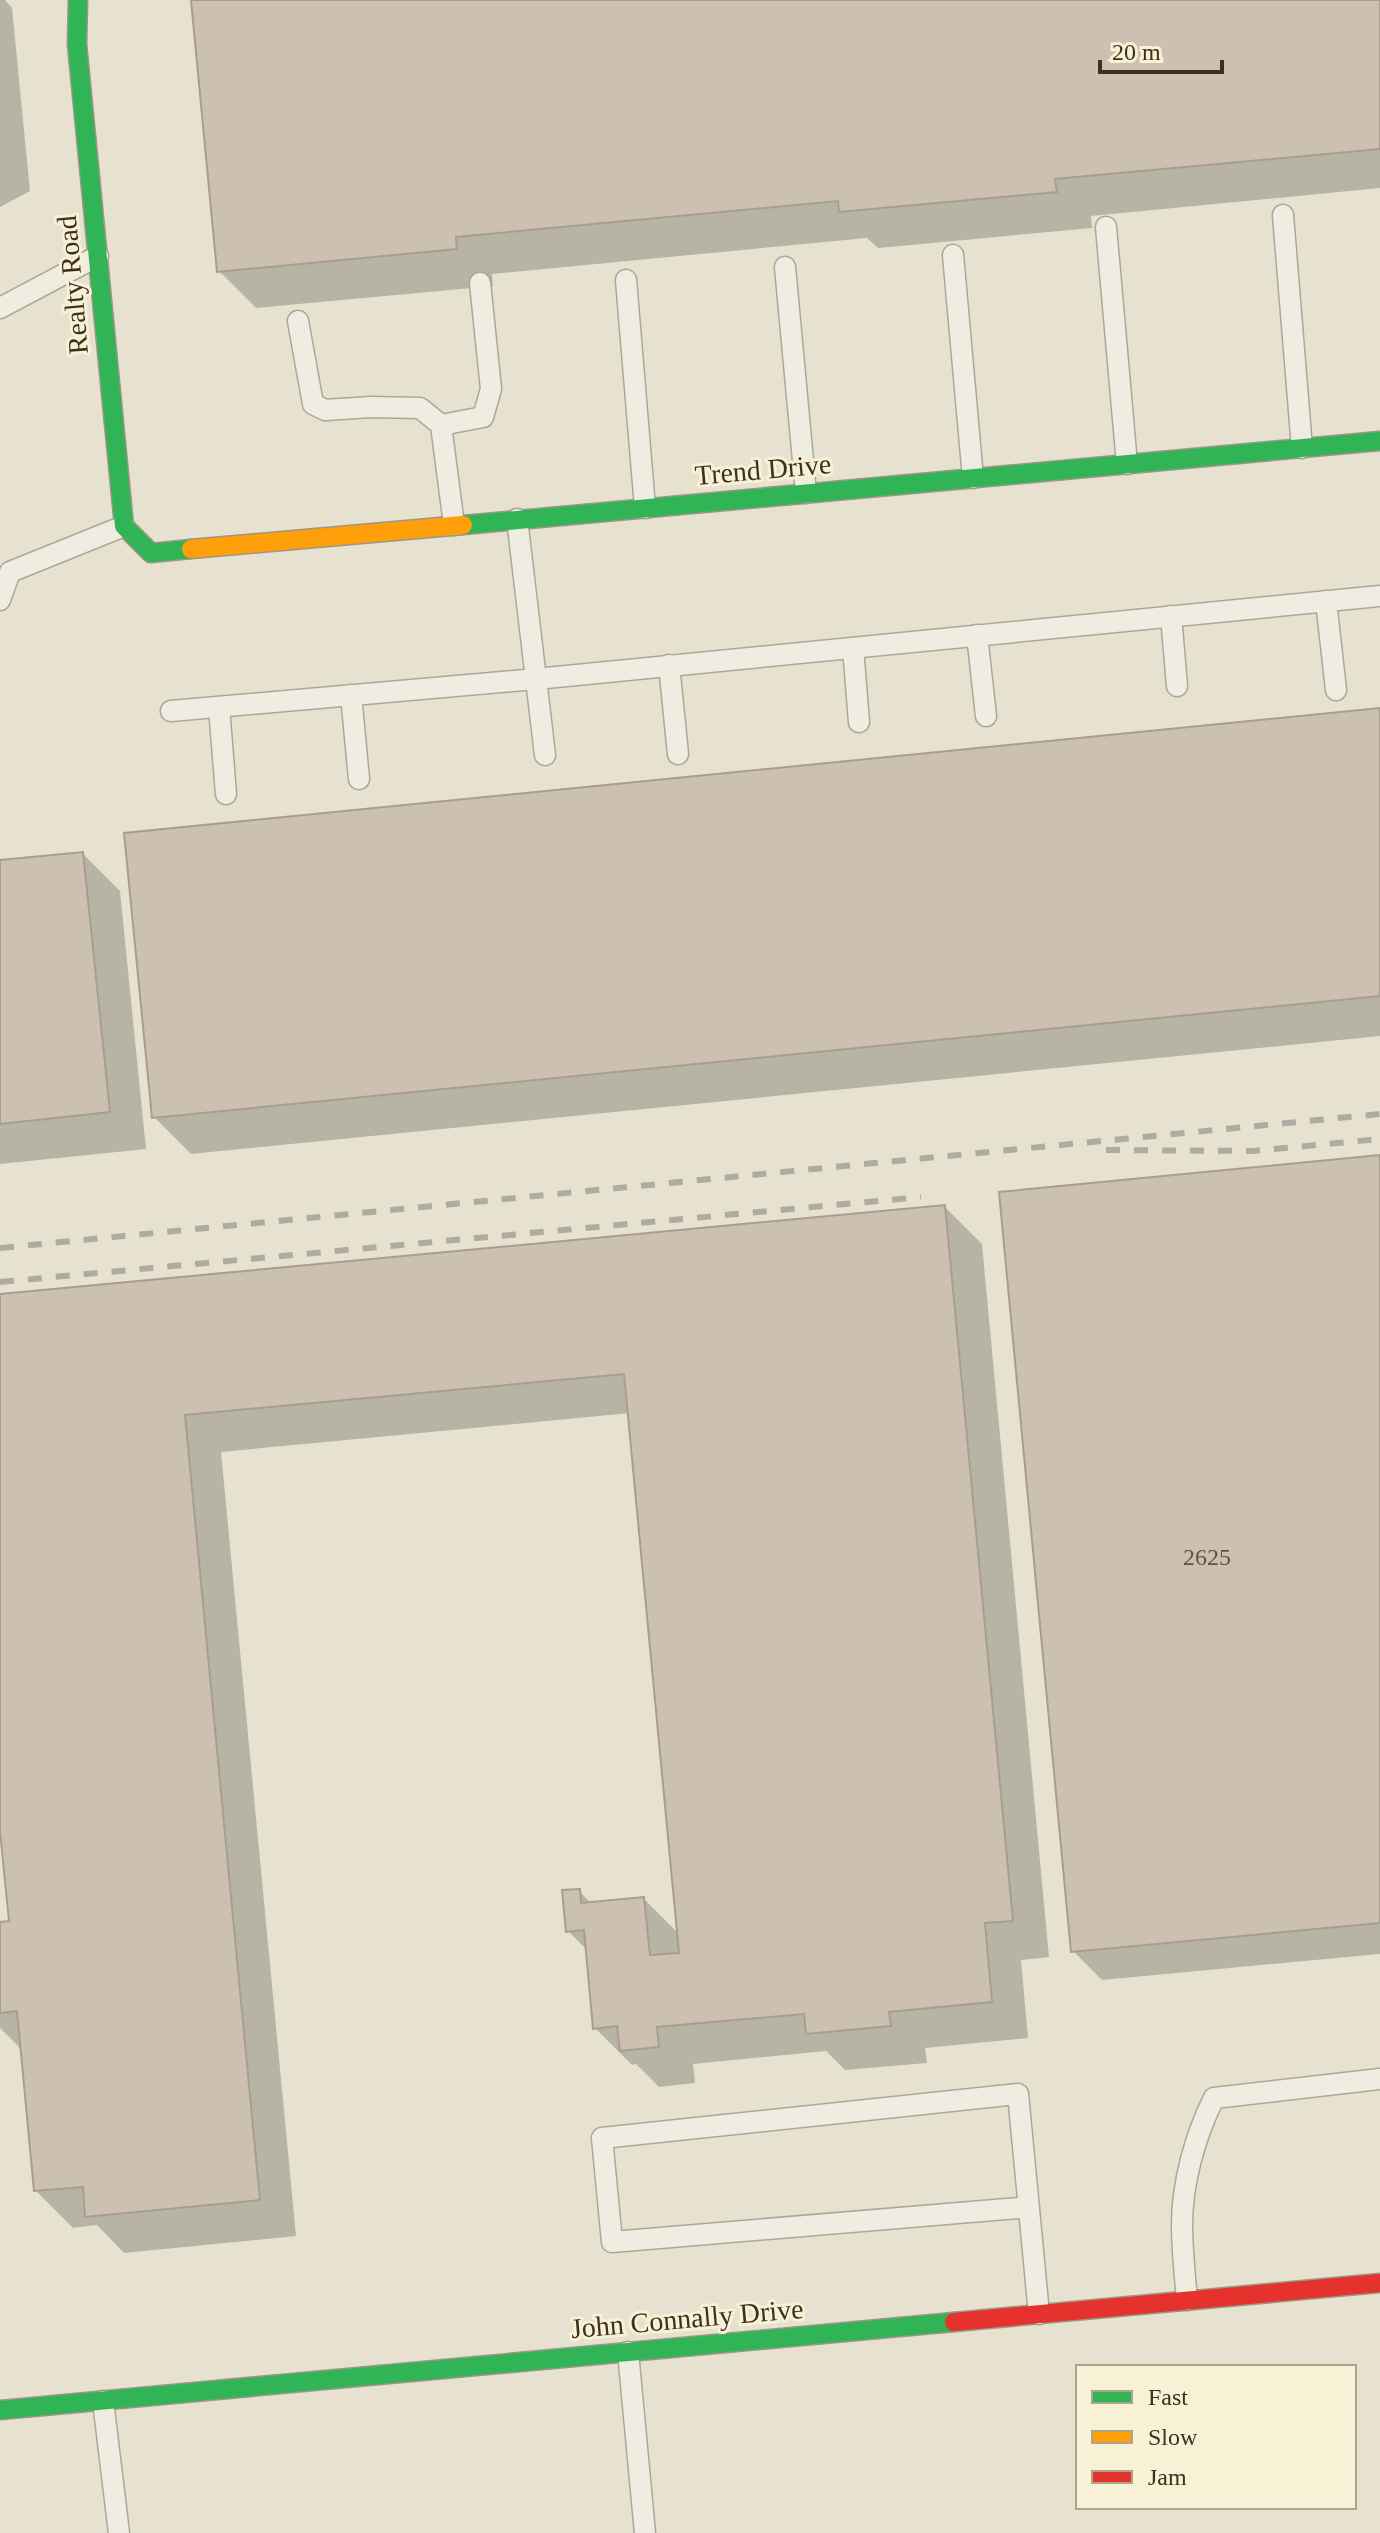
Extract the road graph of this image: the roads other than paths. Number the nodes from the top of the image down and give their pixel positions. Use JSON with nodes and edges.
{"nodes":[{"id":1,"x":78,"y":0,"type":"edge"},
{"id":2,"x":1283,"y":215,"type":"dead end"},
{"id":3,"x":1106,"y":227,"type":"dead end"},
{"id":4,"x":953,"y":255,"type":"dead end"},
{"id":5,"x":98,"y":256,"type":"junction"},
{"id":6,"x":785,"y":267,"type":"dead end"},
{"id":7,"x":626,"y":280,"type":"dead end"},
{"id":8,"x":480,"y":283,"type":"dead end"},
{"id":9,"x":0,"y":308,"type":"edge"},
{"id":10,"x":298,"y":321,"type":"dead end"},
{"id":11,"x":441,"y":425,"type":"junction"},
{"id":12,"x":1380,"y":441,"type":"edge"},
{"id":13,"x":1302,"y":448,"type":"junction"},
{"id":14,"x":1127,"y":464,"type":"junction"},
{"id":15,"x":973,"y":478,"type":"junction"},
{"id":16,"x":806,"y":493,"type":"junction"},
{"id":17,"x":645,"y":508,"type":"junction"},
{"id":18,"x":517,"y":519,"type":"junction"},
{"id":19,"x":454,"y":525,"type":"junction"},
{"id":20,"x":124,"y":526,"type":"junction"},
{"id":21,"x":1380,"y":596,"type":"edge"},
{"id":22,"x":0,"y":600,"type":"edge"},
{"id":23,"x":1326,"y":601,"type":"junction"},
{"id":24,"x":1171,"y":616,"type":"junction"},
{"id":25,"x":977,"y":635,"type":"junction"},
{"id":26,"x":853,"y":648,"type":"junction"},
{"id":27,"x":669,"y":665,"type":"junction"},
{"id":28,"x":536,"y":679,"type":"junction"},
{"id":29,"x":1177,"y":686,"type":"dead end"},
{"id":30,"x":1336,"y":690,"type":"dead end"},
{"id":31,"x":351,"y":695,"type":"junction"},
{"id":32,"x":219,"y":707,"type":"junction"},
{"id":33,"x":171,"y":711,"type":"dead end"},
{"id":34,"x":986,"y":716,"type":"dead end"},
{"id":35,"x":859,"y":722,"type":"dead end"},
{"id":36,"x":678,"y":754,"type":"dead end"},
{"id":37,"x":545,"y":755,"type":"dead end"},
{"id":38,"x":359,"y":779,"type":"dead end"},
{"id":39,"x":226,"y":794,"type":"dead end"},
{"id":40,"x":1380,"y":2079,"type":"edge"},
{"id":41,"x":1029,"y":2207,"type":"junction"},
{"id":42,"x":1380,"y":2283,"type":"edge"},
{"id":43,"x":1187,"y":2300,"type":"junction"},
{"id":44,"x":1039,"y":2314,"type":"junction"},
{"id":45,"x":628,"y":2352,"type":"junction"},
{"id":46,"x":103,"y":2401,"type":"junction"},
{"id":47,"x":0,"y":2410,"type":"edge"},
{"id":48,"x":119,"y":2533,"type":"edge"},
{"id":49,"x":645,"y":2533,"type":"edge"}],
"edges":[{"from":1,"to":5,"type":"street","name":"Realty Road"},
{"from":2,"to":13,"type":"lane"},
{"from":3,"to":14,"type":"lane"},
{"from":4,"to":15,"type":"lane"},
{"from":5,"to":9,"type":"lane"},
{"from":5,"to":20,"type":"street","name":"Realty Road"},
{"from":6,"to":16,"type":"lane"},
{"from":7,"to":17,"type":"lane"},
{"from":8,"to":11,"type":"lane"},
{"from":10,"to":11,"type":"lane"},
{"from":11,"to":19,"type":"lane"},
{"from":12,"to":13,"type":"street","name":"Trend Drive"},
{"from":13,"to":14,"type":"street","name":"Trend Drive"},
{"from":14,"to":15,"type":"street","name":"Trend Drive"},
{"from":15,"to":16,"type":"street","name":"Trend Drive"},
{"from":16,"to":17,"type":"street","name":"Trend Drive"},
{"from":17,"to":18,"type":"street","name":"Trend Drive"},
{"from":18,"to":19,"type":"street","name":"Trend Drive"},
{"from":18,"to":28,"type":"lane"},
{"from":19,"to":20,"type":"street","name":"Trend Drive"},
{"from":20,"to":22,"type":"lane"},
{"from":21,"to":23,"type":"lane"},
{"from":23,"to":24,"type":"lane"},
{"from":23,"to":30,"type":"lane"},
{"from":24,"to":25,"type":"lane"},
{"from":24,"to":29,"type":"lane"},
{"from":25,"to":26,"type":"lane"},
{"from":25,"to":34,"type":"lane"},
{"from":26,"to":27,"type":"lane"},
{"from":26,"to":35,"type":"lane"},
{"from":27,"to":28,"type":"lane"},
{"from":27,"to":36,"type":"lane"},
{"from":28,"to":31,"type":"lane"},
{"from":28,"to":37,"type":"lane"},
{"from":31,"to":32,"type":"lane"},
{"from":31,"to":38,"type":"lane"},
{"from":32,"to":33,"type":"lane"},
{"from":32,"to":39,"type":"lane"},
{"from":40,"to":43,"type":"lane"},
{"from":41,"to":41,"type":"lane"},
{"from":41,"to":44,"type":"lane"},
{"from":42,"to":43,"type":"street","name":"John Connally Drive"},
{"from":43,"to":44,"type":"street","name":"John Connally Drive"},
{"from":44,"to":45,"type":"street","name":"John Connally Drive"},
{"from":45,"to":46,"type":"street","name":"John Connally Drive"},
{"from":45,"to":49,"type":"lane"},
{"from":46,"to":47,"type":"street","name":"John Connally Drive"},
{"from":46,"to":48,"type":"lane"}]}
